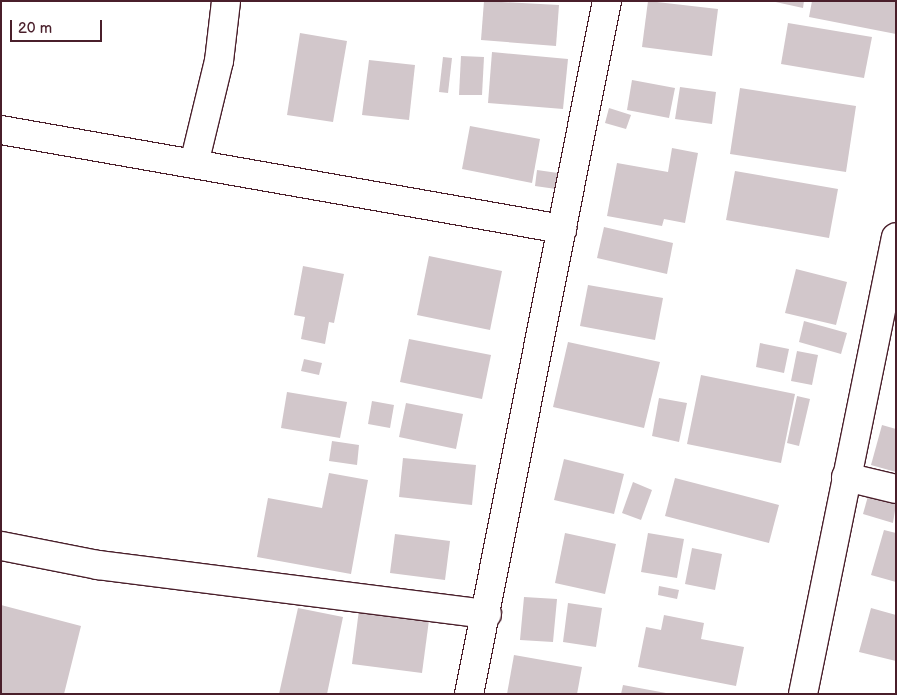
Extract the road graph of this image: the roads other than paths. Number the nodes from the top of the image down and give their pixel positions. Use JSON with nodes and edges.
{"nodes":[{"id":1,"x":226,"y":1,"type":"edge"},
{"id":2,"x":607,"y":1,"type":"edge"},
{"id":3,"x":1,"y":130,"type":"edge"},
{"id":4,"x":194,"y":164,"type":"junction"},
{"id":5,"x":562,"y":229,"type":"junction"},
{"id":6,"x":896,"y":237,"type":"edge"},
{"id":7,"x":846,"y":477,"type":"junction"},
{"id":8,"x":896,"y":489,"type":"edge"},
{"id":9,"x":1,"y":546,"type":"edge"},
{"id":10,"x":487,"y":614,"type":"junction"},
{"id":11,"x":469,"y":694,"type":"edge"},
{"id":12,"x":803,"y":694,"type":"edge"}],
"edges":[{"from":1,"to":4,"type":"street"},
{"from":2,"to":5,"type":"street"},
{"from":3,"to":4,"type":"street"},
{"from":4,"to":5,"type":"street"},
{"from":5,"to":10,"type":"street"},
{"from":6,"to":7,"type":"street"},
{"from":7,"to":8,"type":"street"},
{"from":7,"to":12,"type":"street"},
{"from":9,"to":10,"type":"street"},
{"from":10,"to":11,"type":"street"}]}
